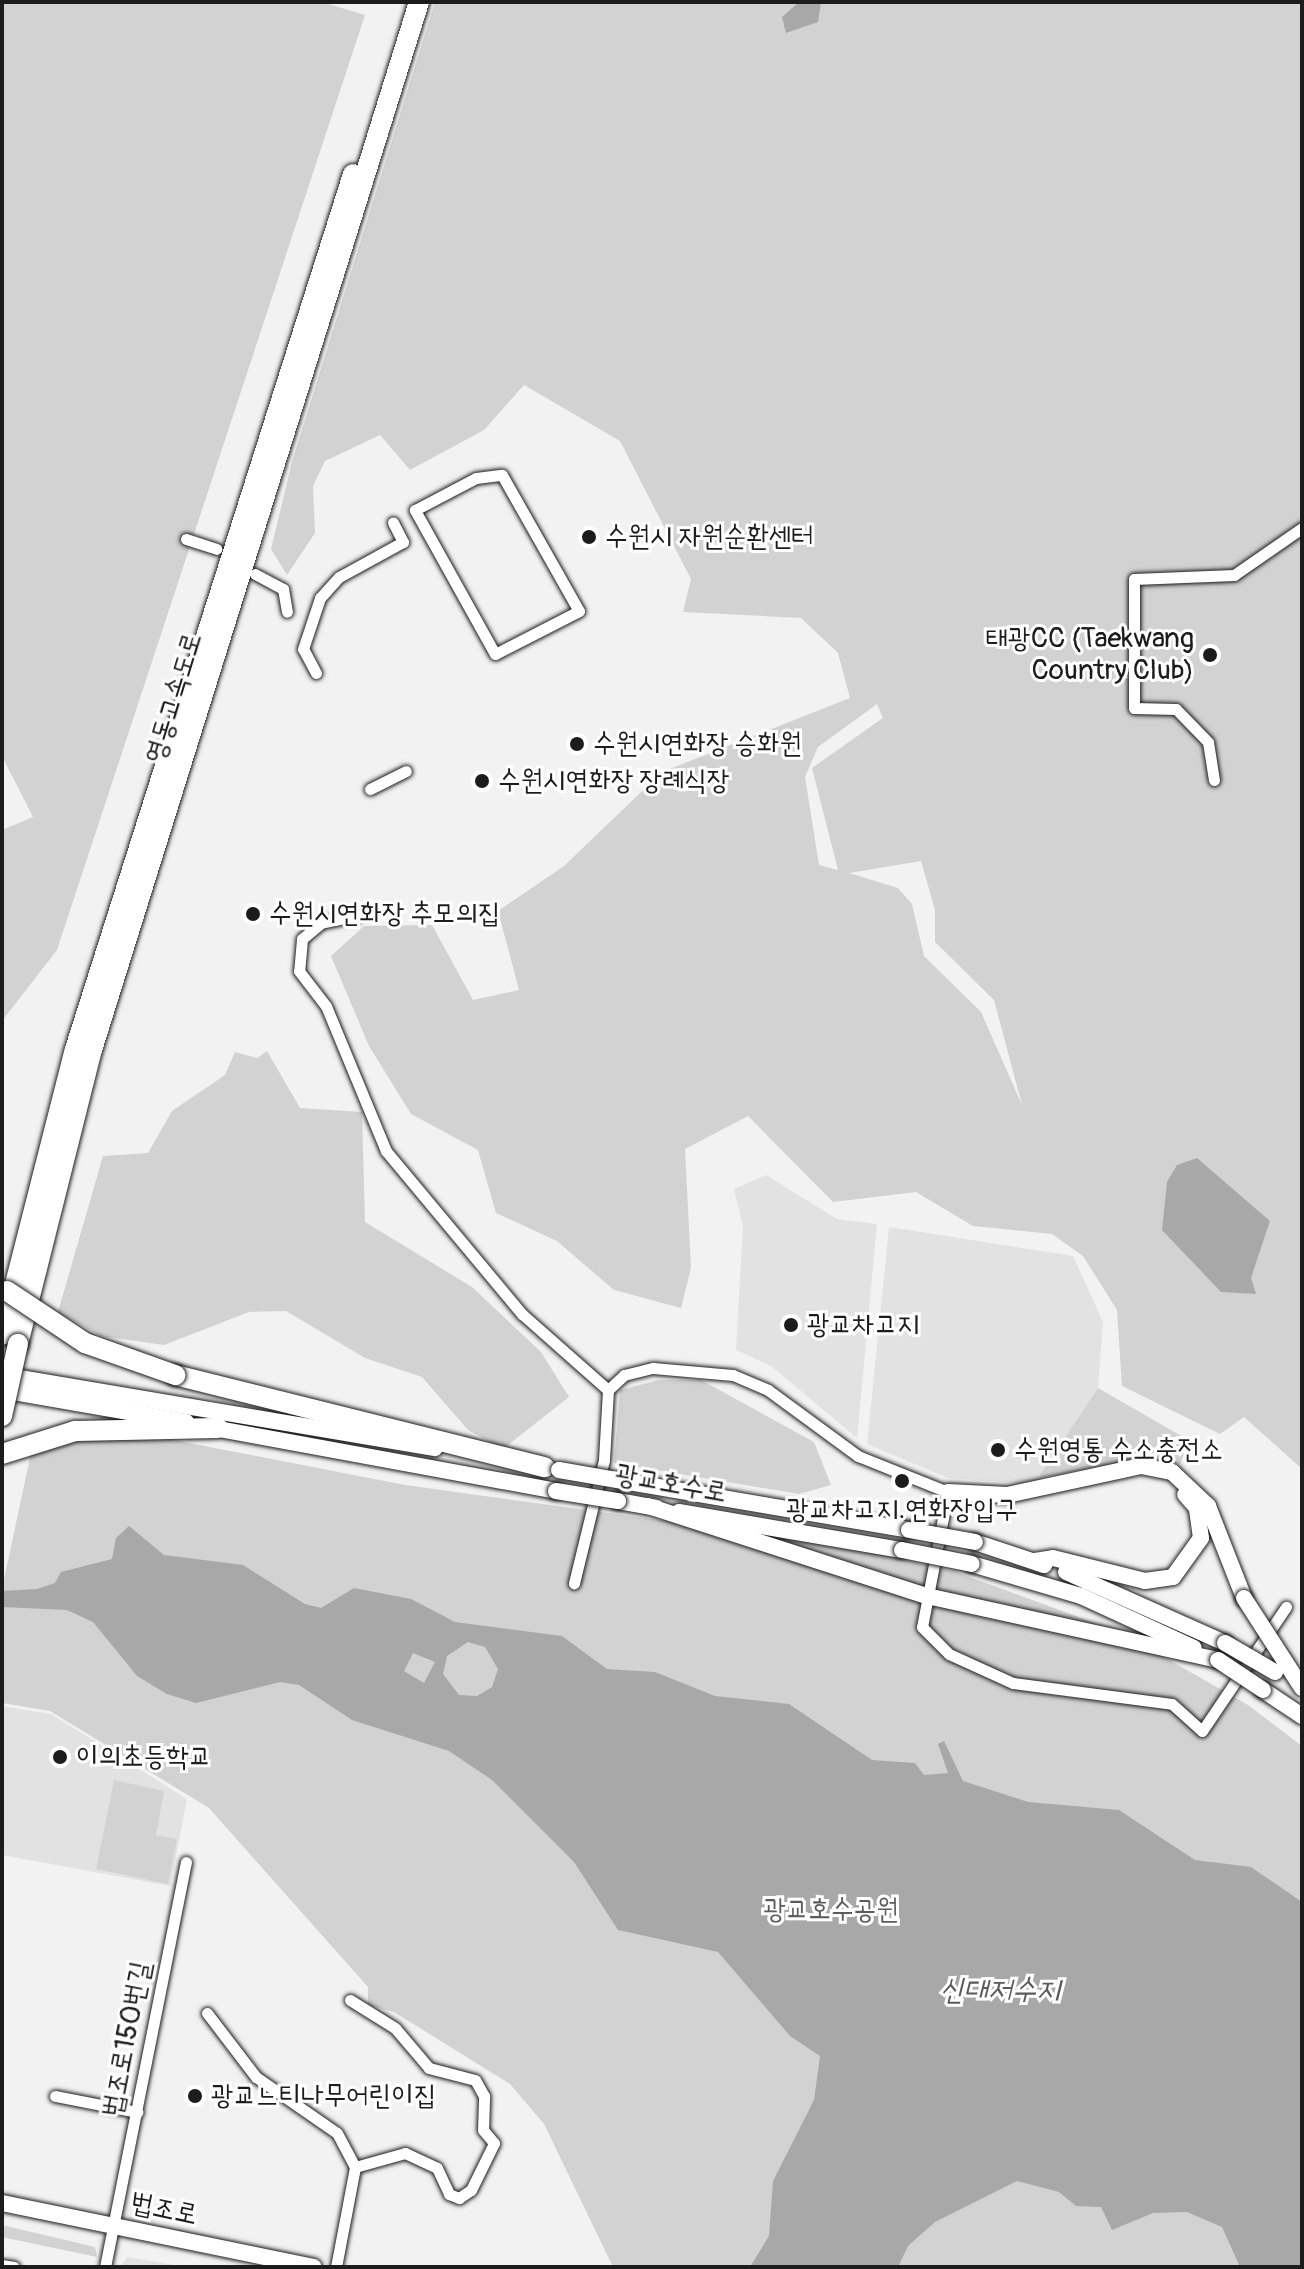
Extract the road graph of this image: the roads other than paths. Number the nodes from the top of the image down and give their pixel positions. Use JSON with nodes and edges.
{"nodes":[{"id":1,"x":405,"y":2,"type":"edge"},
{"id":2,"x":419,"y":2,"type":"edge"},
{"id":3,"x":415,"y":510,"type":"joint"},
{"id":4,"x":393,"y":522,"type":"dead end"},
{"id":5,"x":1302,"y":528,"type":"edge"},
{"id":6,"x":186,"y":539,"type":"dead end"},
{"id":7,"x":216,"y":549,"type":"dead end"},
{"id":8,"x":255,"y":574,"type":"dead end"},
{"id":9,"x":287,"y":612,"type":"dead end"},
{"id":10,"x":316,"y":673,"type":"dead end"},
{"id":11,"x":406,"y":771,"type":"dead end"},
{"id":12,"x":1214,"y":780,"type":"dead end"},
{"id":13,"x":370,"y":789,"type":"dead end"},
{"id":14,"x":358,"y":915,"type":"dead end"},
{"id":15,"x":2,"y":1288,"type":"edge"},
{"id":16,"x":10,"y":1339,"type":"edge"},
{"id":17,"x":2,"y":1375,"type":"edge"},
{"id":18,"x":2,"y":1390,"type":"edge"},
{"id":19,"x":608,"y":1390,"type":"junction"},
{"id":20,"x":2,"y":1416,"type":"edge"},
{"id":21,"x":218,"y":1428,"type":"junction"},
{"id":22,"x":2,"y":1454,"type":"edge"},
{"id":23,"x":552,"y":1468,"type":"junction"},
{"id":24,"x":1121,"y":1472,"type":"junction"},
{"id":25,"x":948,"y":1492,"type":"junction"},
{"id":26,"x":648,"y":1506,"type":"junction"},
{"id":27,"x":1035,"y":1561,"type":"junction"},
{"id":28,"x":574,"y":1583,"type":"dead end"},
{"id":29,"x":927,"y":1596,"type":"junction"},
{"id":30,"x":1286,"y":1607,"type":"dead end"},
{"id":31,"x":1218,"y":1660,"type":"junction"},
{"id":32,"x":1302,"y":1689,"type":"edge"},
{"id":33,"x":1302,"y":1716,"type":"edge"},
{"id":34,"x":186,"y":1862,"type":"dead end"},
{"id":35,"x":350,"y":2000,"type":"dead end"},
{"id":36,"x":207,"y":2013,"type":"dead end"},
{"id":37,"x":55,"y":2096,"type":"dead end"},
{"id":38,"x":137,"y":2112,"type":"junction"},
{"id":39,"x":355,"y":2167,"type":"junction"},
{"id":40,"x":2,"y":2203,"type":"edge"},
{"id":41,"x":114,"y":2225,"type":"junction"},
{"id":42,"x":2,"y":2265,"type":"edge"},
{"id":43,"x":14,"y":2267,"type":"edge"},
{"id":44,"x":105,"y":2267,"type":"edge"},
{"id":45,"x":314,"y":2267,"type":"edge"},
{"id":46,"x":336,"y":2267,"type":"edge"}],
"edges":[{"from":1,"to":16,"type":"highway","name":"영동고속도로"},
{"from":2,"to":16,"type":"highway","name":"영동고속도로"},
{"from":3,"to":3,"type":"street"},
{"from":4,"to":10,"type":"street"},
{"from":5,"to":12,"type":"street"},
{"from":6,"to":7,"type":"street"},
{"from":8,"to":9,"type":"street"},
{"from":11,"to":13,"type":"street"},
{"from":14,"to":19,"type":"street"},
{"from":15,"to":23,"type":"highway","bridge":true},
{"from":16,"to":20,"type":"highway","name":"영동고속도로","bridge":true},
{"from":17,"to":23,"type":"main road","name":"광교호수로"},
{"from":18,"to":21,"type":"main road","name":"광교호수로"},
{"from":19,"to":25,"type":"street"},
{"from":19,"to":28,"type":"street"},
{"from":21,"to":22,"type":"highway"},
{"from":21,"to":26,"type":"main road","name":"광교호수로","bridge":true},
{"from":23,"to":27,"type":"main road","name":"광교호수로","bridge":true},
{"from":24,"to":25,"type":"main road"},
{"from":24,"to":27,"type":"main road"},
{"from":24,"to":32,"type":"main road","bridge":true},
{"from":25,"to":29,"type":"street"},
{"from":26,"to":29,"type":"main road"},
{"from":26,"to":31,"type":"main road","name":"광교호수로","bridge":true},
{"from":27,"to":32,"type":"main road","name":"광교호수로","bridge":true},
{"from":29,"to":30,"type":"street"},
{"from":29,"to":31,"type":"main road"},
{"from":31,"to":33,"type":"main road","name":"광교호수로","bridge":true},
{"from":34,"to":38,"type":"street","name":"법조로150번길"},
{"from":35,"to":39,"type":"street"},
{"from":36,"to":39,"type":"street"},
{"from":37,"to":38,"type":"street"},
{"from":38,"to":41,"type":"street","name":"법조로150번길"},
{"from":39,"to":46,"type":"street"},
{"from":40,"to":41,"type":"main road","name":"법조로"},
{"from":41,"to":44,"type":"street","name":"법조로150번길"},
{"from":41,"to":45,"type":"main road","name":"법조로"},
{"from":42,"to":43,"type":"street"}]}
